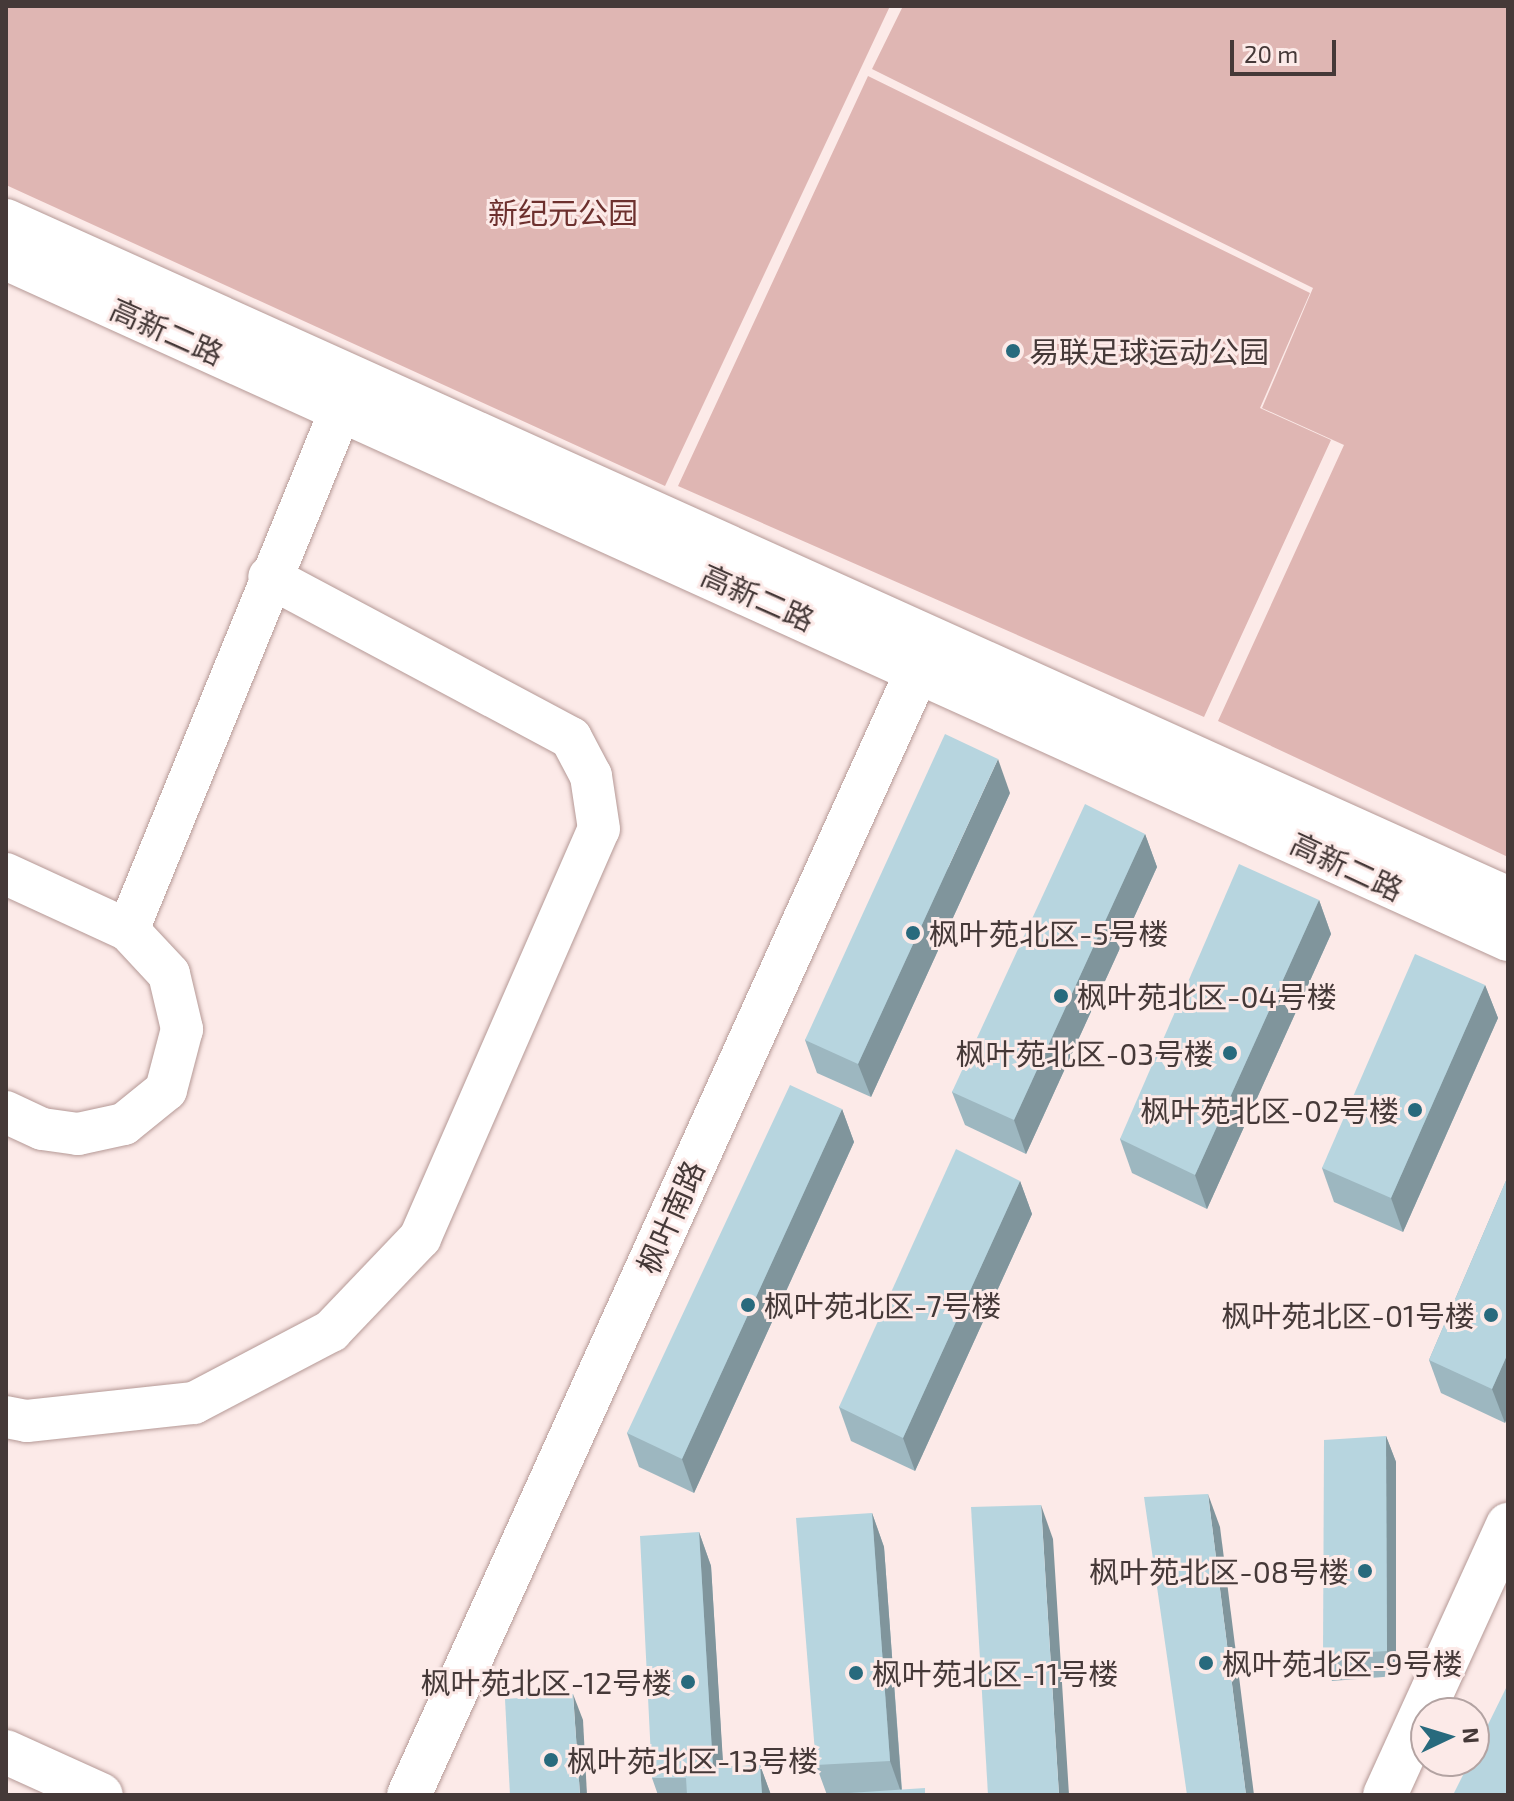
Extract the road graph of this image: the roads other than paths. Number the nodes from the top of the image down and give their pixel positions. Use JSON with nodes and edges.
{"nodes":[{"id":1,"x":6,"y":221,"type":"edge"},
{"id":2,"x":6,"y":258,"type":"edge"},
{"id":3,"x":341,"y":409,"type":"junction"},
{"id":4,"x":269,"y":577,"type":"junction"},
{"id":5,"x":925,"y":654,"type":"junction"},
{"id":6,"x":6,"y":874,"type":"edge"},
{"id":7,"x":1508,"y":899,"type":"edge"},
{"id":8,"x":128,"y":930,"type":"junction"},
{"id":9,"x":1508,"y":939,"type":"edge"},
{"id":10,"x":6,"y":1112,"type":"edge"},
{"id":11,"x":6,"y":1417,"type":"edge"},
{"id":12,"x":1508,"y":1525,"type":"edge"},
{"id":13,"x":6,"y":1752,"type":"edge"},
{"id":14,"x":101,"y":1795,"type":"edge"},
{"id":15,"x":409,"y":1795,"type":"edge"},
{"id":16,"x":1385,"y":1795,"type":"edge"}],
"edges":[{"from":1,"to":5,"type":"street","name":"高新二路"},
{"from":2,"to":3,"type":"street","name":"高新二路"},
{"from":3,"to":4,"type":"street"},
{"from":3,"to":5,"type":"street","name":"高新二路"},
{"from":4,"to":8,"type":"street"},
{"from":4,"to":11,"type":"street"},
{"from":5,"to":7,"type":"street","name":"高新二路"},
{"from":5,"to":9,"type":"street","name":"高新二路"},
{"from":5,"to":15,"type":"street","name":"枫叶南路"},
{"from":6,"to":8,"type":"street"},
{"from":8,"to":10,"type":"street"},
{"from":12,"to":16,"type":"street"},
{"from":13,"to":14,"type":"street"}]}
